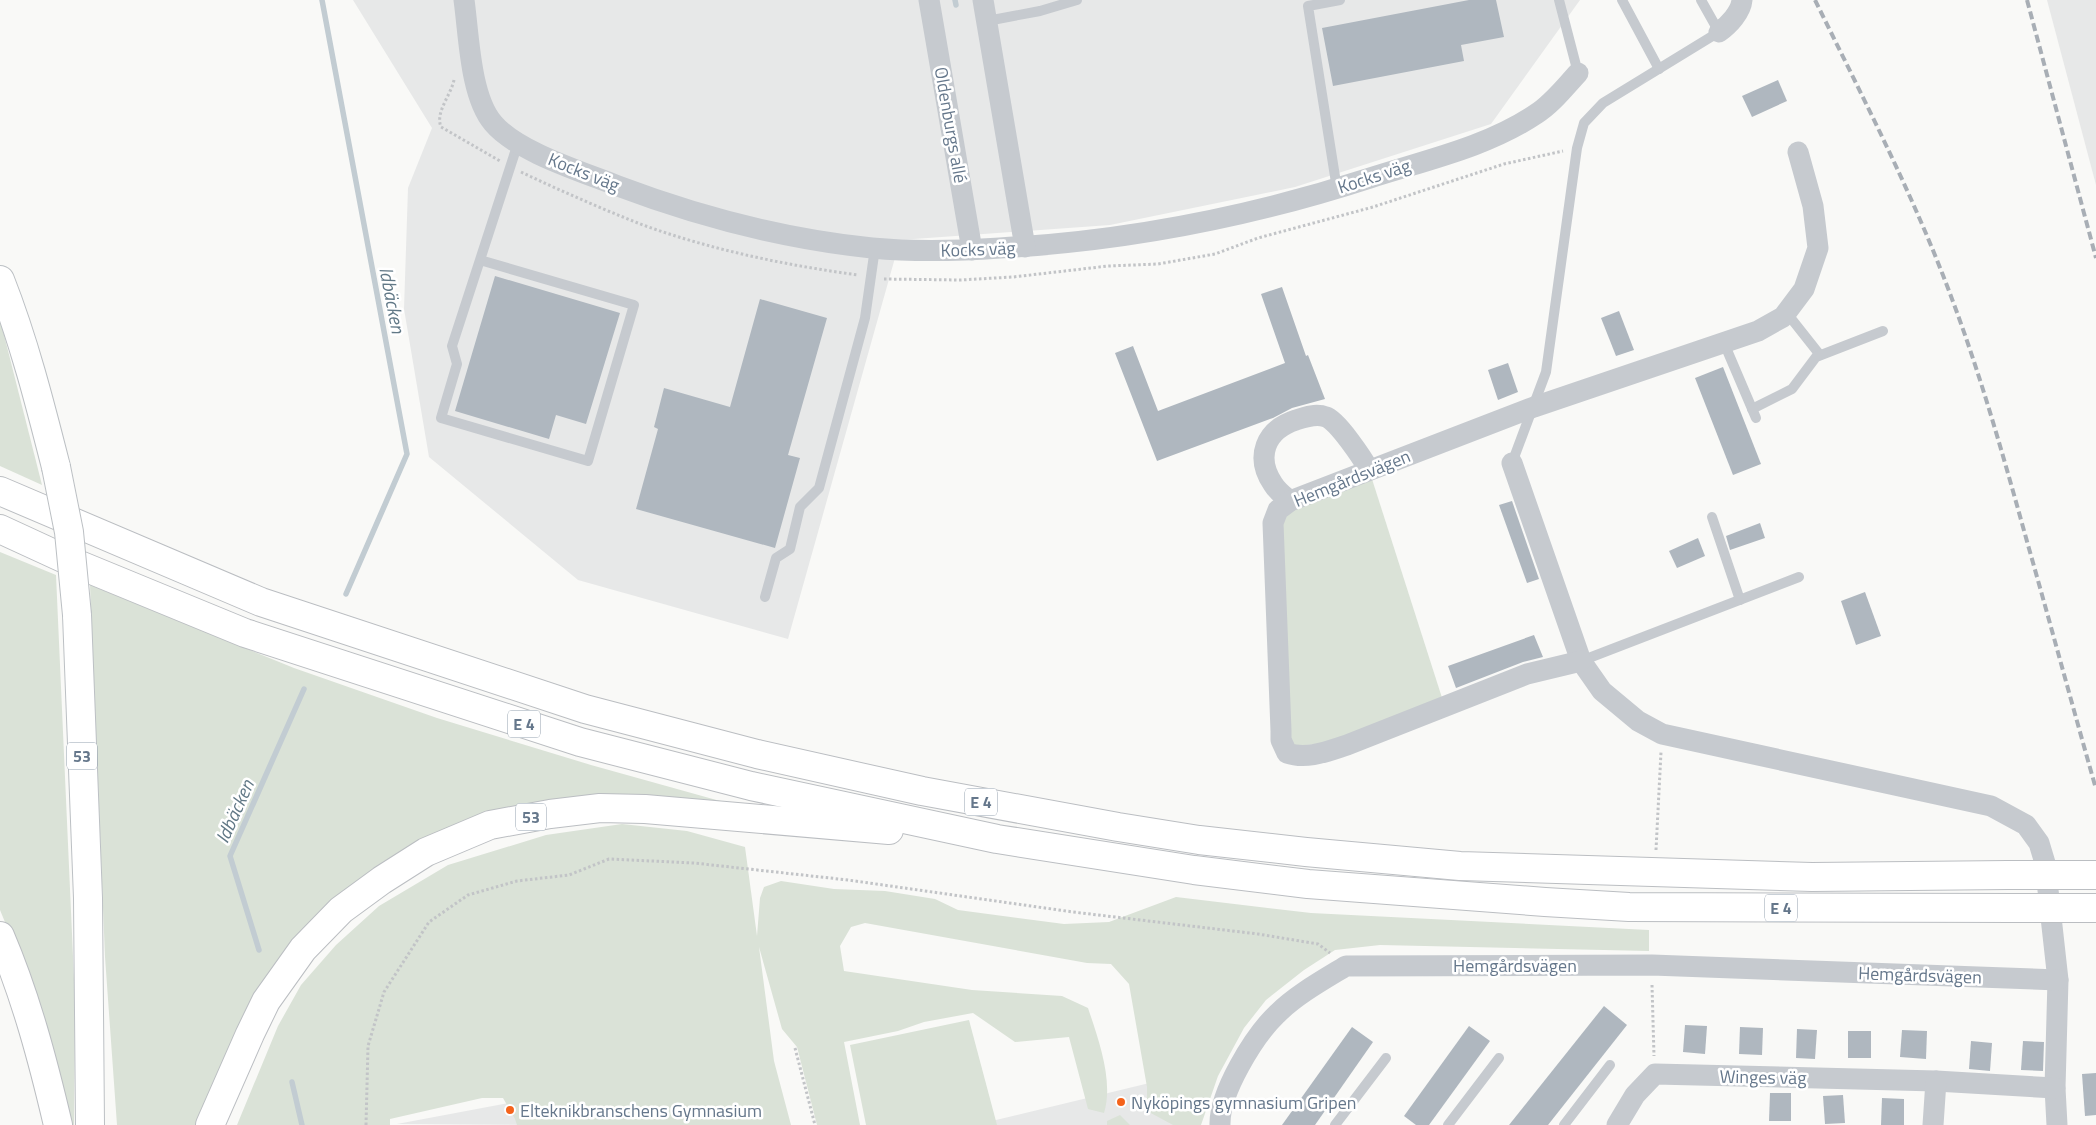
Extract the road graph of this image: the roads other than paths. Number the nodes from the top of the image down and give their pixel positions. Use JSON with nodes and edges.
{"nodes":[{"id":1,"x":464,"y":0,"type":"edge"},
{"id":2,"x":929,"y":0,"type":"edge"},
{"id":3,"x":983,"y":0,"type":"edge"},
{"id":4,"x":1077,"y":0,"type":"edge"},
{"id":5,"x":1340,"y":0,"type":"edge"},
{"id":6,"x":1559,"y":0,"type":"edge"},
{"id":7,"x":1622,"y":0,"type":"edge"},
{"id":8,"x":1701,"y":0,"type":"edge"},
{"id":9,"x":1049,"y":4,"type":"edge"},
{"id":10,"x":1743,"y":9,"type":"edge"},
{"id":11,"x":987,"y":21,"type":"junction"},
{"id":12,"x":1722,"y":30,"type":"junction"},
{"id":13,"x":1659,"y":68,"type":"junction"},
{"id":14,"x":1578,"y":74,"type":"joint"},
{"id":15,"x":518,"y":144,"type":"junction"},
{"id":16,"x":1798,"y":152,"type":"dead end"},
{"id":17,"x":1337,"y":189,"type":"junction"},
{"id":18,"x":1025,"y":247,"type":"junction"},
{"id":19,"x":875,"y":248,"type":"junction"},
{"id":20,"x":972,"y":250,"type":"junction"},
{"id":21,"x":480,"y":260,"type":"junction"},
{"id":22,"x":0,"y":280,"type":"edge"},
{"id":23,"x":1786,"y":312,"type":"junction"},
{"id":24,"x":1883,"y":331,"type":"dead end"},
{"id":25,"x":1724,"y":343,"type":"junction"},
{"id":26,"x":1820,"y":355,"type":"junction"},
{"id":27,"x":1534,"y":407,"type":"junction"},
{"id":28,"x":1512,"y":463,"type":"joint"},
{"id":29,"x":1370,"y":470,"type":"junction"},
{"id":30,"x":0,"y":491,"type":"edge"},
{"id":31,"x":1290,"y":501,"type":"junction"},
{"id":32,"x":1712,"y":517,"type":"dead end"},
{"id":33,"x":0,"y":529,"type":"edge"},
{"id":34,"x":1799,"y":577,"type":"dead end"},
{"id":35,"x":765,"y":597,"type":"dead end"},
{"id":36,"x":1740,"y":600,"type":"junction"},
{"id":37,"x":1581,"y":661,"type":"junction"},
{"id":38,"x":997,"y":838,"type":"junction"},
{"id":39,"x":2096,"y":875,"type":"edge"},
{"id":40,"x":88,"y":898,"type":"junction"},
{"id":41,"x":2096,"y":908,"type":"edge"},
{"id":42,"x":0,"y":936,"type":"edge"},
{"id":43,"x":2058,"y":980,"type":"junction"},
{"id":44,"x":1386,"y":1058,"type":"dead end"},
{"id":45,"x":1499,"y":1058,"type":"dead end"},
{"id":46,"x":1610,"y":1064,"type":"dead end"},
{"id":47,"x":1936,"y":1081,"type":"junction"},
{"id":48,"x":2055,"y":1088,"type":"junction"},
{"id":49,"x":58,"y":1125,"type":"edge"},
{"id":50,"x":90,"y":1125,"type":"edge"},
{"id":51,"x":107,"y":1125,"type":"edge"},
{"id":52,"x":210,"y":1125,"type":"edge"},
{"id":53,"x":1220,"y":1125,"type":"edge"},
{"id":54,"x":1335,"y":1125,"type":"edge"},
{"id":55,"x":1448,"y":1125,"type":"edge"},
{"id":56,"x":1564,"y":1125,"type":"edge"},
{"id":57,"x":1617,"y":1125,"type":"edge"},
{"id":58,"x":1933,"y":1125,"type":"edge"},
{"id":59,"x":2057,"y":1125,"type":"edge"}],
"edges":[{"from":1,"to":15,"type":"street","name":"Kocks väg"},
{"from":2,"to":20,"type":"street","name":"Oldenburgs allé"},
{"from":3,"to":11,"type":"street"},
{"from":4,"to":9,"type":"lane"},
{"from":5,"to":17,"type":"lane"},
{"from":6,"to":14,"type":"lane"},
{"from":7,"to":13,"type":"lane"},
{"from":8,"to":12,"type":"lane"},
{"from":9,"to":11,"type":"lane"},
{"from":10,"to":12,"type":"street"},
{"from":11,"to":18,"type":"street"},
{"from":12,"to":13,"type":"lane"},
{"from":13,"to":27,"type":"lane"},
{"from":14,"to":17,"type":"street","name":"Kocks väg"},
{"from":15,"to":19,"type":"street","name":"Kocks väg"},
{"from":15,"to":21,"type":"lane"},
{"from":16,"to":23,"type":"street","name":"Hemgårdsvägen"},
{"from":17,"to":18,"type":"street","name":"Kocks väg"},
{"from":18,"to":20,"type":"street","name":"Kocks väg"},
{"from":19,"to":20,"type":"street","name":"Kocks väg"},
{"from":19,"to":35,"type":"lane"},
{"from":21,"to":21,"type":"lane"},
{"from":22,"to":40,"type":"main road","number":"53","bridge":true},
{"from":23,"to":25,"type":"street","name":"Hemgårdsvägen"},
{"from":23,"to":26,"type":"lane"},
{"from":24,"to":26,"type":"lane"},
{"from":25,"to":26,"type":"lane"},
{"from":25,"to":27,"type":"street","name":"Hemgårdsvägen"},
{"from":27,"to":28,"type":"lane"},
{"from":27,"to":29,"type":"street","name":"Hemgårdsvägen"},
{"from":28,"to":37,"type":"street"},
{"from":29,"to":31,"type":"street","name":"Hemgårdsvägen"},
{"from":29,"to":31,"type":"street"},
{"from":30,"to":39,"type":"main road","number":"E 4","bridge":true},
{"from":31,"to":37,"type":"street","name":"Hemgårdsvägen"},
{"from":32,"to":36,"type":"lane"},
{"from":33,"to":38,"type":"main road","number":"E 4"},
{"from":34,"to":36,"type":"lane"},
{"from":36,"to":37,"type":"lane"},
{"from":37,"to":43,"type":"street"},
{"from":38,"to":41,"type":"main road","number":"E 4","bridge":true},
{"from":38,"to":52,"type":"main road","number":"53"},
{"from":40,"to":50,"type":"main road","number":"53"},
{"from":40,"to":51,"type":"main road","number":"53"},
{"from":42,"to":49,"type":"main road"},
{"from":43,"to":48,"type":"street"},
{"from":43,"to":53,"type":"street","name":"Hemgårdsvägen"},
{"from":44,"to":54,"type":"lane"},
{"from":45,"to":55,"type":"lane"},
{"from":46,"to":56,"type":"lane"},
{"from":47,"to":48,"type":"street","name":"Winges väg"},
{"from":47,"to":57,"type":"street","name":"Winges väg"},
{"from":47,"to":58,"type":"street"},
{"from":48,"to":59,"type":"street"}]}
